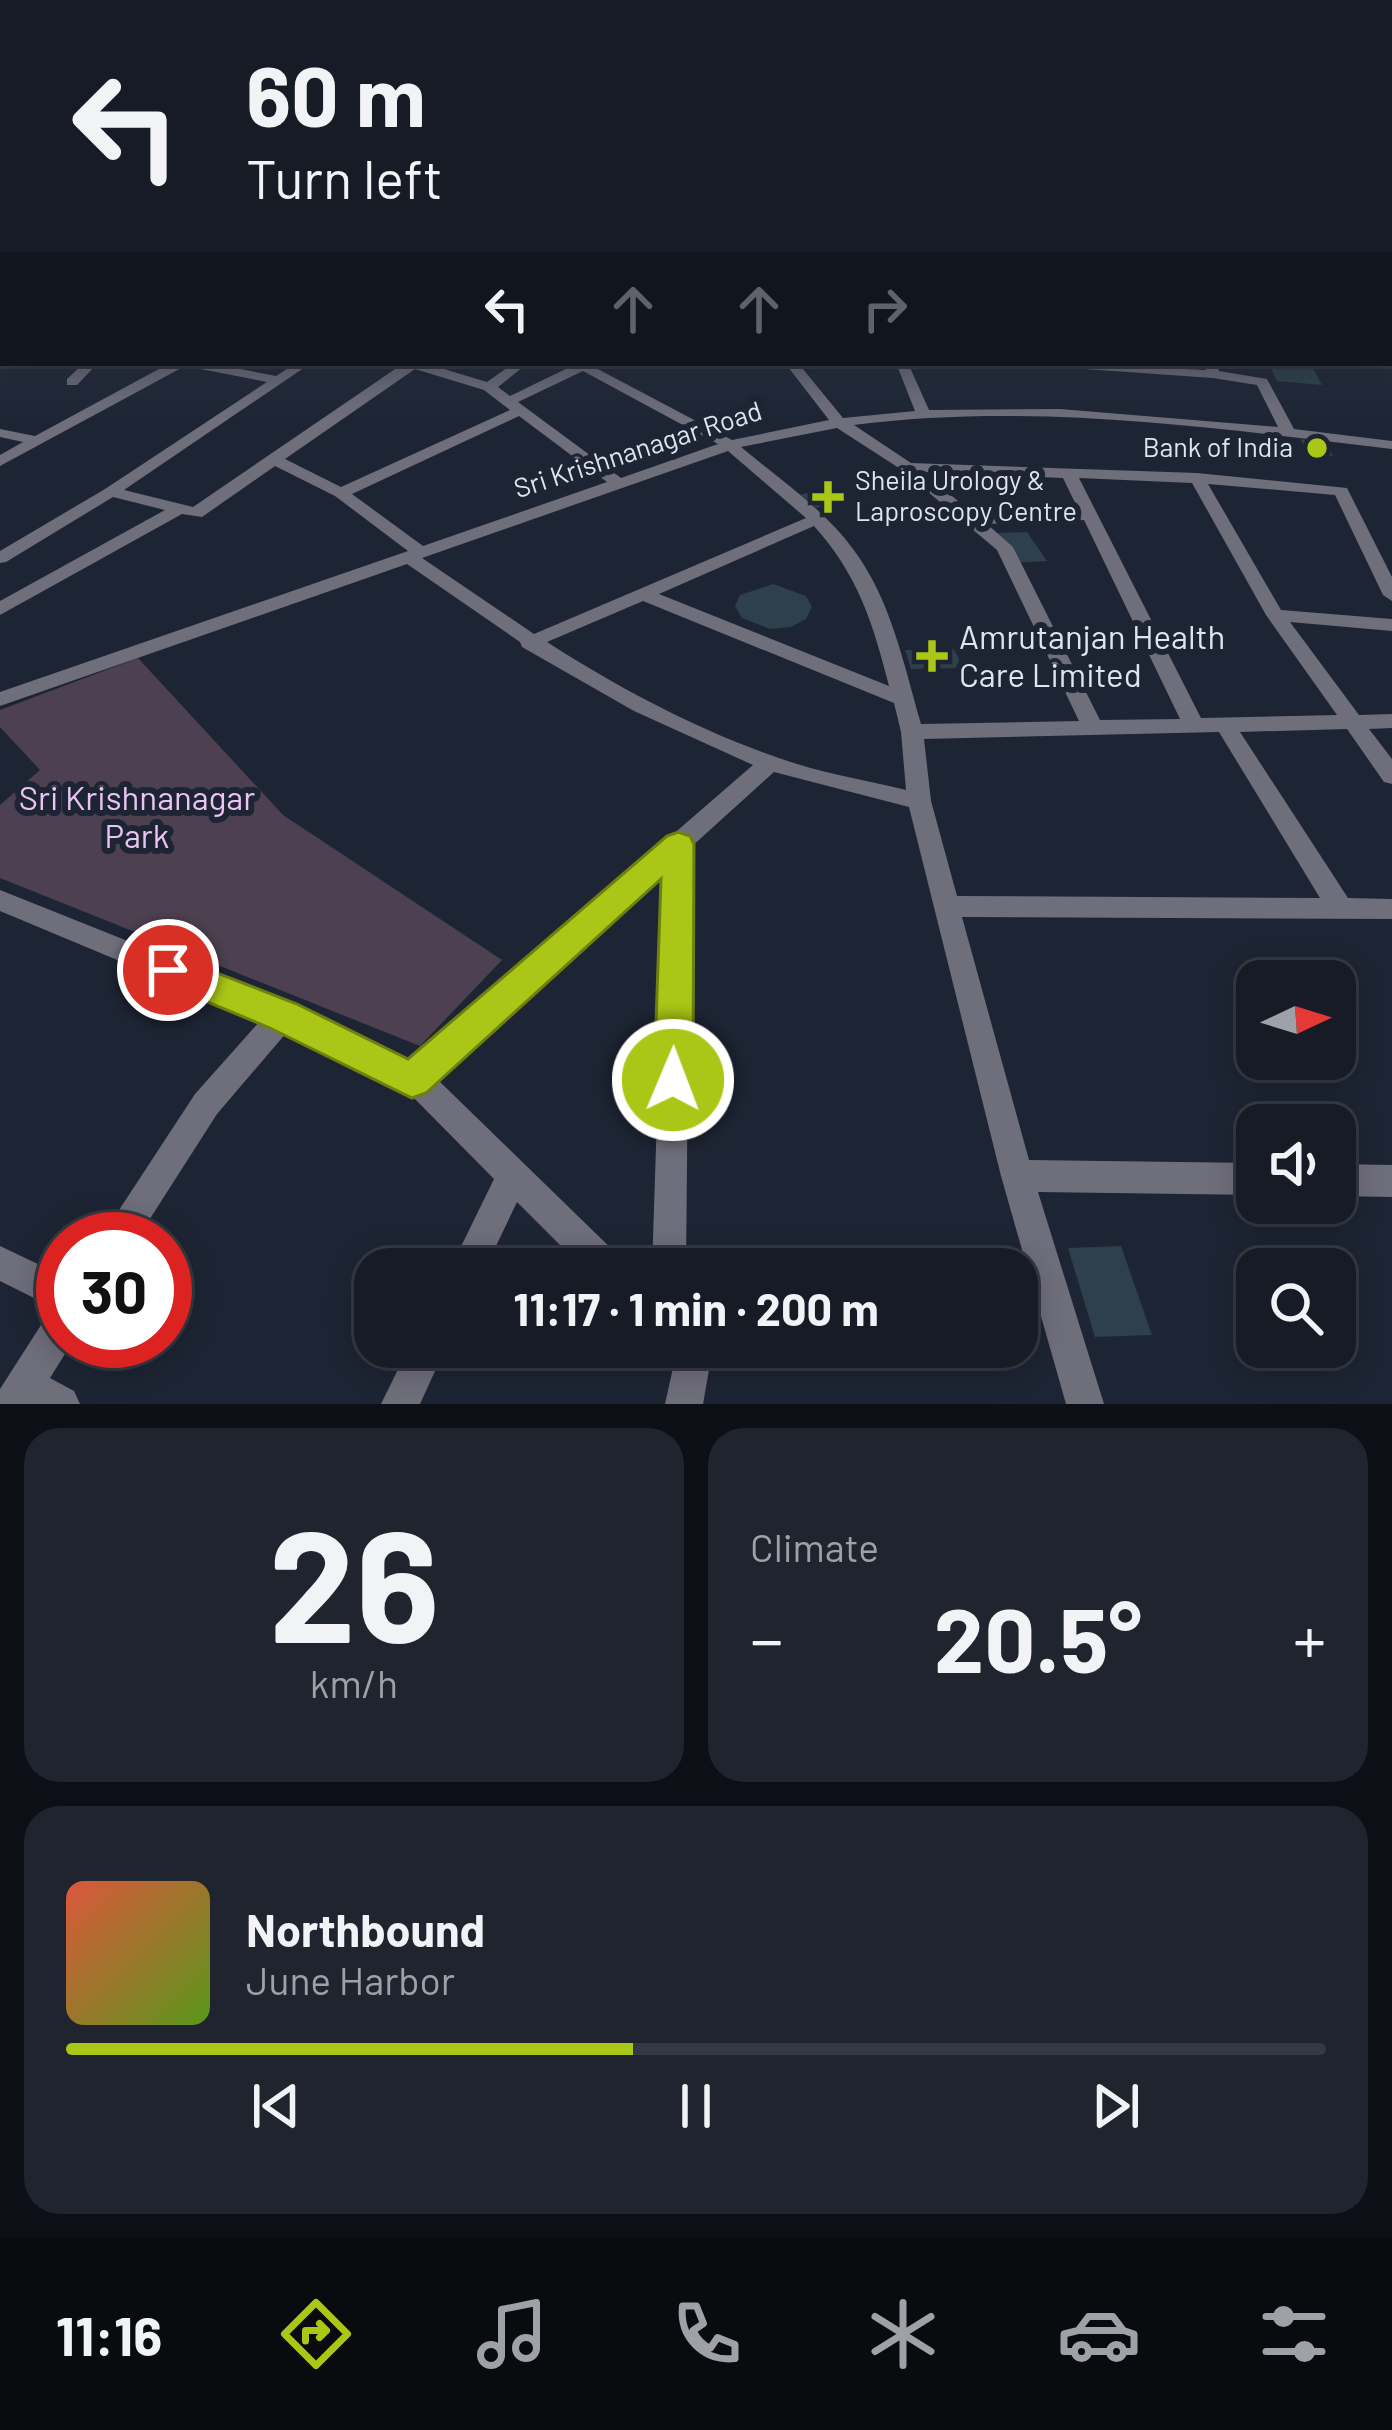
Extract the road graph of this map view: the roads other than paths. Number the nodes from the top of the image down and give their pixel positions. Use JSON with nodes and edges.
{"nodes":[{"id":1,"x":89,"y":366,"type":"edge"},
{"id":2,"x":179,"y":366,"type":"edge"},
{"id":3,"x":201,"y":366,"type":"edge"},
{"id":4,"x":300,"y":366,"type":"edge"},
{"id":5,"x":409,"y":366,"type":"edge"},
{"id":6,"x":422,"y":366,"type":"edge"},
{"id":7,"x":518,"y":366,"type":"edge"},
{"id":8,"x":585,"y":366,"type":"edge"},
{"id":9,"x":589,"y":366,"type":"edge"},
{"id":10,"x":793,"y":366,"type":"edge"},
{"id":11,"x":903,"y":366,"type":"edge"},
{"id":12,"x":1155,"y":366,"type":"edge"},
{"id":13,"x":1212,"y":368,"type":"edge"},
{"id":14,"x":275,"y":380,"type":"junction"},
{"id":15,"x":72,"y":382,"type":"dead end"},
{"id":16,"x":489,"y":387,"type":"junction"},
{"id":17,"x":517,"y":405,"type":"junction"},
{"id":18,"x":924,"y":414,"type":"junction"},
{"id":19,"x":836,"y":421,"type":"junction"},
{"id":20,"x":0,"y":433,"type":"edge"},
{"id":21,"x":1288,"y":434,"type":"junction"},
{"id":22,"x":37,"y":441,"type":"junction"},
{"id":23,"x":730,"y":445,"type":"junction"},
{"id":24,"x":1389,"y":449,"type":"edge"},
{"id":25,"x":274,"y":460,"type":"junction"},
{"id":26,"x":0,"y":461,"type":"edge"},
{"id":27,"x":908,"y":467,"type":"junction"},
{"id":28,"x":1068,"y":472,"type":"junction"},
{"id":29,"x":1197,"y":478,"type":"junction"},
{"id":30,"x":618,"y":483,"type":"junction"},
{"id":31,"x":111,"y":493,"type":"junction"},
{"id":32,"x":341,"y":493,"type":"junction"},
{"id":33,"x":179,"y":509,"type":"junction"},
{"id":34,"x":1090,"y":515,"type":"junction"},
{"id":35,"x":817,"y":519,"type":"junction"},
{"id":36,"x":974,"y":520,"type":"junction"},
{"id":37,"x":415,"y":555,"type":"junction"},
{"id":38,"x":0,"y":558,"type":"edge"},
{"id":39,"x":644,"y":594,"type":"junction"},
{"id":40,"x":1392,"y":596,"type":"edge"},
{"id":41,"x":1,"y":610,"type":"edge"},
{"id":42,"x":1275,"y":615,"type":"junction"},
{"id":43,"x":1392,"y":626,"type":"edge"},
{"id":44,"x":529,"y":643,"type":"junction"},
{"id":45,"x":0,"y":698,"type":"edge"},
{"id":46,"x":903,"y":699,"type":"junction"},
{"id":47,"x":1350,"y":721,"type":"junction"},
{"id":48,"x":1392,"y":722,"type":"edge"},
{"id":49,"x":1225,"y":725,"type":"junction"},
{"id":50,"x":1194,"y":726,"type":"junction"},
{"id":51,"x":1094,"y":730,"type":"junction"},
{"id":52,"x":912,"y":732,"type":"junction"},
{"id":53,"x":771,"y":762,"type":"junction"},
{"id":54,"x":1392,"y":776,"type":"edge"},
{"id":55,"x":919,"y":801,"type":"junction"},
{"id":56,"x":678,"y":844,"type":"junction"},
{"id":57,"x":0,"y":900,"type":"edge"},
{"id":58,"x":948,"y":906,"type":"junction"},
{"id":59,"x":1340,"y":908,"type":"junction"},
{"id":60,"x":1392,"y":909,"type":"edge"},
{"id":61,"x":284,"y":1016,"type":"junction"},
{"id":62,"x":412,"y":1080,"type":"junction"},
{"id":63,"x":513,"y":1175,"type":"junction"},
{"id":64,"x":1017,"y":1176,"type":"junction"},
{"id":65,"x":1236,"y":1179,"type":"edge"},
{"id":66,"x":1356,"y":1180,"type":"edge"},
{"id":67,"x":1392,"y":1181,"type":"edge"},
{"id":68,"x":134,"y":1212,"type":"edge"},
{"id":69,"x":476,"y":1248,"type":"edge"},
{"id":70,"x":587,"y":1248,"type":"edge"},
{"id":71,"x":669,"y":1248,"type":"edge"},
{"id":72,"x":0,"y":1263,"type":"edge"},
{"id":73,"x":36,"y":1281,"type":"edge"},
{"id":74,"x":36,"y":1367,"type":"edge"},
{"id":75,"x":418,"y":1368,"type":"edge"},
{"id":76,"x":691,"y":1368,"type":"edge"},
{"id":77,"x":18,"y":1395,"type":"edge"},
{"id":78,"x":61,"y":1404,"type":"edge"},
{"id":79,"x":400,"y":1404,"type":"edge"},
{"id":80,"x":684,"y":1404,"type":"edge"},
{"id":81,"x":1085,"y":1404,"type":"edge"}],
"edges":[{"from":1,"to":15,"type":"street"},
{"from":2,"to":22,"type":"street"},
{"from":3,"to":14,"type":"street"},
{"from":4,"to":14,"type":"street"},
{"from":5,"to":25,"type":"street"},
{"from":6,"to":16,"type":"street"},
{"from":7,"to":16,"type":"street"},
{"from":8,"to":17,"type":"street"},
{"from":9,"to":23,"type":"street"},
{"from":10,"to":19,"type":"street"},
{"from":11,"to":18,"type":"street"},
{"from":12,"to":13,"type":"street"},
{"from":13,"to":21,"type":"street"},
{"from":14,"to":31,"type":"street"},
{"from":16,"to":17,"type":"street"},
{"from":17,"to":30,"type":"street"},
{"from":17,"to":32,"type":"street"},
{"from":18,"to":19,"type":"street","name":"Sri Krishnanagar Road"},
{"from":18,"to":21,"type":"street","name":"Sri Krishnanagar Road"},
{"from":19,"to":23,"type":"street","name":"Sri Krishnanagar Road"},
{"from":19,"to":27,"type":"street"},
{"from":20,"to":22,"type":"street"},
{"from":21,"to":24,"type":"street","name":"Sri Krishnanagar Road"},
{"from":22,"to":26,"type":"street"},
{"from":23,"to":30,"type":"street","name":"Sri Krishnanagar Road"},
{"from":23,"to":35,"type":"street"},
{"from":25,"to":32,"type":"street"},
{"from":25,"to":33,"type":"street"},
{"from":27,"to":28,"type":"street"},
{"from":27,"to":36,"type":"street"},
{"from":28,"to":29,"type":"street"},
{"from":28,"to":34,"type":"street"},
{"from":29,"to":40,"type":"street"},
{"from":29,"to":42,"type":"street"},
{"from":30,"to":37,"type":"street","name":"Sri Krishnanagar Road"},
{"from":31,"to":33,"type":"street"},
{"from":31,"to":38,"type":"street"},
{"from":32,"to":37,"type":"street"},
{"from":33,"to":41,"type":"street"},
{"from":34,"to":36,"type":"street"},
{"from":34,"to":50,"type":"street"},
{"from":35,"to":39,"type":"street"},
{"from":35,"to":46,"type":"street"},
{"from":36,"to":51,"type":"street"},
{"from":37,"to":44,"type":"street"},
{"from":37,"to":45,"type":"street","name":"Sri Krishnanagar Road"},
{"from":39,"to":44,"type":"street"},
{"from":39,"to":46,"type":"street"},
{"from":42,"to":43,"type":"street"},
{"from":42,"to":47,"type":"street"},
{"from":44,"to":53,"type":"street"},
{"from":46,"to":52,"type":"street"},
{"from":47,"to":48,"type":"street"},
{"from":47,"to":49,"type":"street"},
{"from":47,"to":54,"type":"street"},
{"from":49,"to":50,"type":"street"},
{"from":49,"to":59,"type":"street"},
{"from":50,"to":51,"type":"street"},
{"from":51,"to":52,"type":"street"},
{"from":52,"to":55,"type":"street"},
{"from":53,"to":55,"type":"street"},
{"from":53,"to":56,"type":"street"},
{"from":55,"to":58,"type":"street"},
{"from":56,"to":62,"type":"street"},
{"from":56,"to":71,"type":"street"},
{"from":57,"to":61,"type":"street"},
{"from":58,"to":59,"type":"street"},
{"from":58,"to":64,"type":"street"},
{"from":59,"to":60,"type":"street"},
{"from":61,"to":62,"type":"street"},
{"from":61,"to":68,"type":"street"},
{"from":62,"to":63,"type":"street"},
{"from":63,"to":69,"type":"street"},
{"from":63,"to":70,"type":"street"},
{"from":64,"to":65,"type":"street"},
{"from":64,"to":81,"type":"street"},
{"from":66,"to":67,"type":"street"},
{"from":72,"to":73,"type":"street"},
{"from":74,"to":77,"type":"street"},
{"from":75,"to":79,"type":"street"},
{"from":76,"to":80,"type":"street"},
{"from":77,"to":78,"type":"street"}]}
